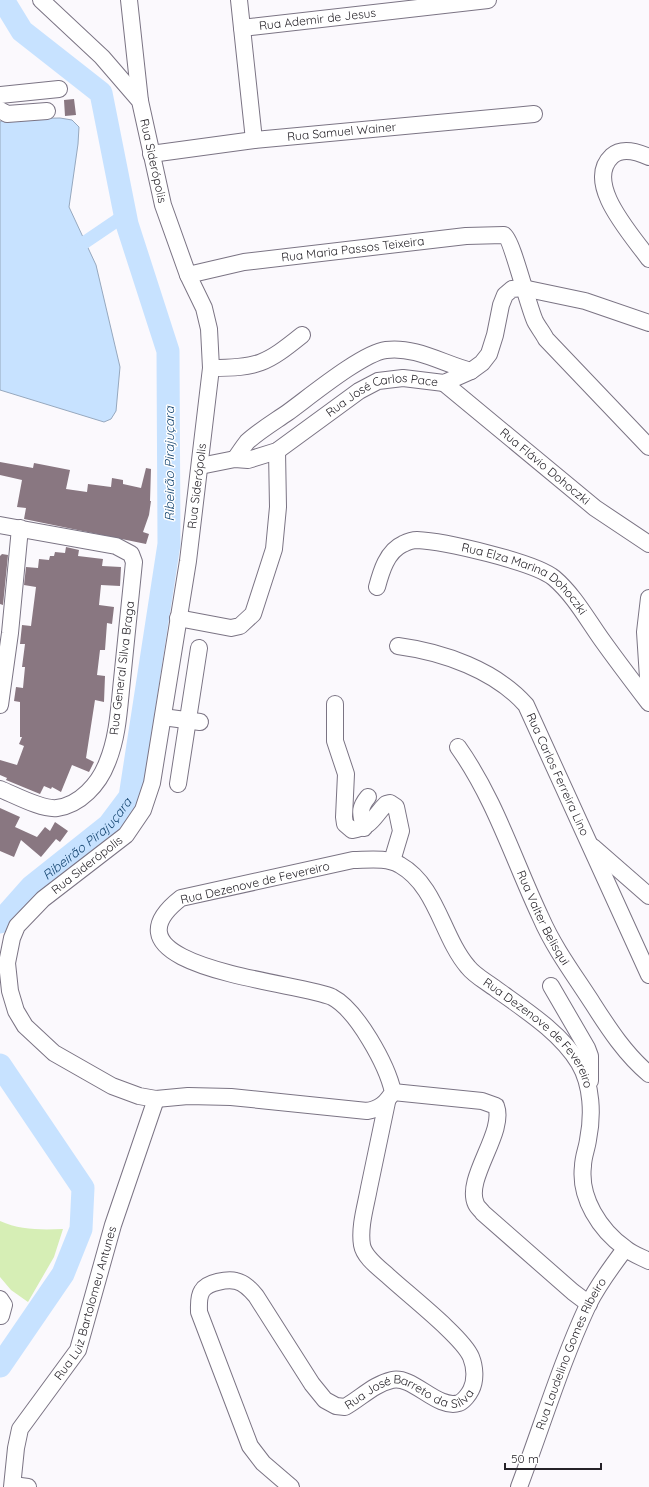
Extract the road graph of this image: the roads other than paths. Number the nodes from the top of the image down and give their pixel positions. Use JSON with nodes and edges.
{"nodes":[{"id":1,"x":41,"y":0,"type":"edge"},
{"id":2,"x":129,"y":0,"type":"edge"},
{"id":3,"x":239,"y":0,"type":"edge"},
{"id":4,"x":488,"y":0,"type":"edge"},
{"id":5,"x":242,"y":28,"type":"junction"},
{"id":6,"x":136,"y":52,"type":"junction"},
{"id":7,"x":102,"y":56,"type":"junction"},
{"id":8,"x":59,"y":89,"type":"dead end"},
{"id":9,"x":0,"y":95,"type":"edge"},
{"id":10,"x":140,"y":101,"type":"junction"},
{"id":11,"x":0,"y":110,"type":"edge"},
{"id":12,"x":47,"y":112,"type":"dead end"},
{"id":13,"x":534,"y":114,"type":"dead end"},
{"id":14,"x":254,"y":140,"type":"junction"},
{"id":15,"x":151,"y":154,"type":"junction"},
{"id":16,"x":649,"y":157,"type":"edge"},
{"id":17,"x":649,"y":259,"type":"edge"},
{"id":18,"x":188,"y":275,"type":"junction"},
{"id":19,"x":523,"y":288,"type":"junction"},
{"id":20,"x":649,"y":323,"type":"edge"},
{"id":21,"x":302,"y":335,"type":"dead end"},
{"id":22,"x":211,"y":368,"type":"junction"},
{"id":23,"x":471,"y":371,"type":"junction"},
{"id":24,"x":444,"y":383,"type":"junction"},
{"id":25,"x":649,"y":447,"type":"edge"},
{"id":26,"x":277,"y":451,"type":"junction"},
{"id":27,"x":235,"y":459,"type":"junction"},
{"id":28,"x":200,"y":466,"type":"junction"},
{"id":29,"x":0,"y":525,"type":"edge"},
{"id":30,"x":20,"y":528,"type":"junction"},
{"id":31,"x":649,"y":544,"type":"edge"},
{"id":32,"x":378,"y":587,"type":"dead end"},
{"id":33,"x":649,"y":598,"type":"edge"},
{"id":34,"x":178,"y":618,"type":"junction"},
{"id":35,"x":398,"y":646,"type":"dead end"},
{"id":36,"x":199,"y":648,"type":"dead end"},
{"id":37,"x":649,"y":693,"type":"edge"},
{"id":38,"x":649,"y":703,"type":"edge"},
{"id":39,"x":335,"y":704,"type":"dead end"},
{"id":40,"x":0,"y":705,"type":"edge"},
{"id":41,"x":163,"y":717,"type":"junction"},
{"id":42,"x":194,"y":721,"type":"junction"},
{"id":43,"x":458,"y":747,"type":"dead end"},
{"id":44,"x":178,"y":784,"type":"dead end"},
{"id":45,"x":0,"y":789,"type":"edge"},
{"id":46,"x":368,"y":797,"type":"dead end"},
{"id":47,"x":364,"y":828,"type":"junction"},
{"id":48,"x":587,"y":842,"type":"junction"},
{"id":49,"x":392,"y":861,"type":"junction"},
{"id":50,"x":649,"y":896,"type":"edge"},
{"id":51,"x":4,"y":960,"type":"edge"},
{"id":52,"x":649,"y":975,"type":"edge"},
{"id":53,"x":551,"y":986,"type":"dead end"},
{"id":54,"x":649,"y":1074,"type":"edge"},
{"id":55,"x":589,"y":1089,"type":"junction"},
{"id":56,"x":390,"y":1097,"type":"junction"},
{"id":57,"x":156,"y":1099,"type":"junction"},
{"id":58,"x":625,"y":1249,"type":"junction"},
{"id":59,"x":649,"y":1261,"type":"edge"},
{"id":60,"x":0,"y":1299,"type":"edge"},
{"id":61,"x":589,"y":1304,"type":"junction"},
{"id":62,"x":1,"y":1316,"type":"dead end"},
{"id":63,"x":18,"y":1486,"type":"edge"},
{"id":64,"x":291,"y":1487,"type":"edge"},
{"id":65,"x":519,"y":1487,"type":"edge"}],
"edges":[{"from":1,"to":7,"type":"street","name":"Rua Siderópolis"},
{"from":2,"to":6,"type":"street"},
{"from":3,"to":5,"type":"street"},
{"from":4,"to":5,"type":"street","name":"Rua Ademir de Jesus"},
{"from":5,"to":14,"type":"street"},
{"from":6,"to":7,"type":"street"},
{"from":6,"to":10,"type":"street"},
{"from":7,"to":10,"type":"street","name":"Rua Siderópolis"},
{"from":8,"to":9,"type":"street"},
{"from":10,"to":15,"type":"street","name":"Rua Siderópolis"},
{"from":11,"to":12,"type":"street"},
{"from":13,"to":14,"type":"street","name":"Rua Samuel Wainer"},
{"from":14,"to":15,"type":"street","name":"Rua Samuel Wainer"},
{"from":15,"to":18,"type":"street","name":"Rua Siderópolis"},
{"from":16,"to":17,"type":"street"},
{"from":18,"to":19,"type":"street","name":"Rua Maria Passos Teixeira"},
{"from":18,"to":22,"type":"street","name":"Rua Siderópolis"},
{"from":19,"to":20,"type":"street"},
{"from":19,"to":23,"type":"street","name":"Rua José Carlos Pace"},
{"from":19,"to":25,"type":"street"},
{"from":21,"to":22,"type":"street"},
{"from":22,"to":28,"type":"street","name":"Rua Siderópolis"},
{"from":23,"to":24,"type":"street","name":"Rua José Carlos Pace"},
{"from":23,"to":27,"type":"street"},
{"from":24,"to":26,"type":"street","name":"Rua José Carlos Pace"},
{"from":24,"to":31,"type":"street","name":"Rua Flávio Dohoczki"},
{"from":26,"to":27,"type":"street","name":"Rua José Carlos Pace"},
{"from":26,"to":34,"type":"street"},
{"from":27,"to":28,"type":"street","name":"Rua José Carlos Pace"},
{"from":28,"to":34,"type":"street","name":"Rua Siderópolis"},
{"from":29,"to":30,"type":"street"},
{"from":30,"to":40,"type":"street"},
{"from":30,"to":45,"type":"street","name":"Rua General Silva Braga"},
{"from":32,"to":38,"type":"street","name":"Rua Elza Marina Dohoczki"},
{"from":33,"to":37,"type":"street"},
{"from":34,"to":41,"type":"street","name":"Rua Siderópolis"},
{"from":35,"to":48,"type":"street","name":"Rua Carlos Ferreira Lino"},
{"from":36,"to":42,"type":"street"},
{"from":39,"to":47,"type":"street"},
{"from":41,"to":42,"type":"street"},
{"from":41,"to":51,"type":"street","name":"Rua Siderópolis"},
{"from":42,"to":44,"type":"street"},
{"from":43,"to":54,"type":"street","name":"Rua Valter Belisqui"},
{"from":46,"to":47,"type":"street"},
{"from":47,"to":49,"type":"street"},
{"from":48,"to":50,"type":"street"},
{"from":48,"to":52,"type":"street","name":"Rua Carlos Ferreira Lino"},
{"from":49,"to":55,"type":"street","name":"Rua Dezenove de Fevereiro"},
{"from":49,"to":56,"type":"street","name":"Rua Dezenove de Fevereiro"},
{"from":51,"to":57,"type":"street"},
{"from":53,"to":55,"type":"street"},
{"from":55,"to":58,"type":"street","name":"Rua Dezenove de Fevereiro"},
{"from":56,"to":57,"type":"street"},
{"from":56,"to":61,"type":"street"},
{"from":56,"to":64,"type":"street","name":"Rua José Barreto da Silva"},
{"from":57,"to":63,"type":"street","name":"Rua Luiz Bartolomeu Antunes"},
{"from":58,"to":59,"type":"street","name":"Rua Dezenove de Fevereiro"},
{"from":58,"to":61,"type":"street","name":"Rua Laudelino Gomes Ribeiro"},
{"from":60,"to":62,"type":"street"},
{"from":61,"to":65,"type":"street","name":"Rua Laudelino Gomes Ribeiro"}]}
